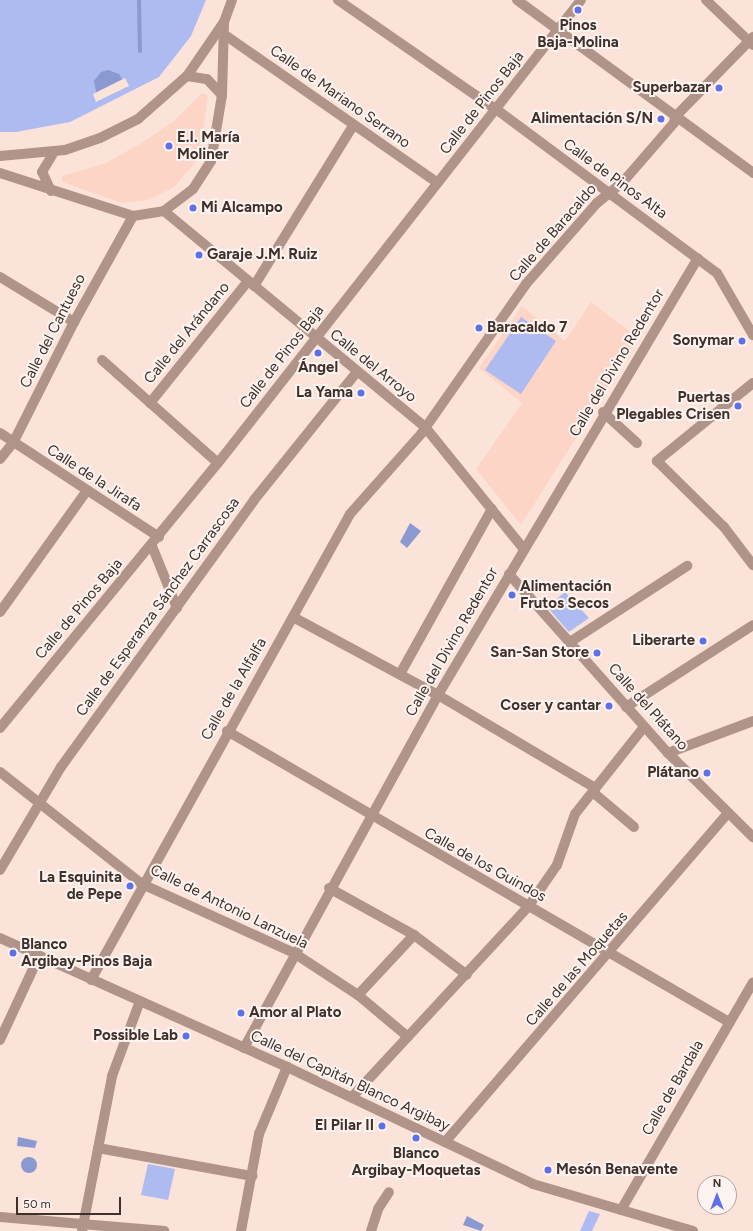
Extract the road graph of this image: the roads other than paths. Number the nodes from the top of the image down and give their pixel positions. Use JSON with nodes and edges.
{"nodes":[{"id":1,"x":232,"y":0,"type":"edge"},
{"id":2,"x":338,"y":0,"type":"edge"},
{"id":3,"x":517,"y":0,"type":"edge"},
{"id":4,"x":581,"y":0,"type":"edge"},
{"id":5,"x":706,"y":0,"type":"edge"},
{"id":6,"x":224,"y":22,"type":"junction"},
{"id":7,"x":558,"y":29,"type":"junction"},
{"id":8,"x":225,"y":35,"type":"junction"},
{"id":9,"x":752,"y":41,"type":"edge"},
{"id":10,"x":187,"y":76,"type":"junction"},
{"id":11,"x":222,"y":95,"type":"junction"},
{"id":12,"x":495,"y":109,"type":"junction"},
{"id":13,"x":676,"y":117,"type":"junction"},
{"id":14,"x":354,"y":126,"type":"junction"},
{"id":15,"x":54,"y":152,"type":"junction"},
{"id":16,"x":0,"y":156,"type":"edge"},
{"id":17,"x":0,"y":173,"type":"edge"},
{"id":18,"x":753,"y":173,"type":"edge"},
{"id":19,"x":438,"y":183,"type":"junction"},
{"id":20,"x":51,"y":191,"type":"junction"},
{"id":21,"x":609,"y":192,"type":"junction"},
{"id":22,"x":164,"y":211,"type":"junction"},
{"id":23,"x":133,"y":216,"type":"junction"},
{"id":24,"x":698,"y":258,"type":"junction"},
{"id":25,"x":0,"y":277,"type":"edge"},
{"id":26,"x":251,"y":284,"type":"junction"},
{"id":27,"x":74,"y":322,"type":"junction"},
{"id":28,"x":753,"y":335,"type":"edge"},
{"id":29,"x":316,"y":339,"type":"junction"},
{"id":30,"x":102,"y":360,"type":"dead end"},
{"id":31,"x":357,"y":372,"type":"junction"},
{"id":32,"x":753,"y":384,"type":"edge"},
{"id":33,"x":150,"y":403,"type":"junction"},
{"id":34,"x":604,"y":412,"type":"junction"},
{"id":35,"x":425,"y":427,"type":"junction"},
{"id":36,"x":0,"y":433,"type":"edge"},
{"id":37,"x":13,"y":443,"type":"junction"},
{"id":38,"x":637,"y":443,"type":"dead end"},
{"id":39,"x":0,"y":459,"type":"edge"},
{"id":40,"x":218,"y":463,"type":"junction"},
{"id":41,"x":86,"y":492,"type":"junction"},
{"id":42,"x":492,"y":509,"type":"junction"},
{"id":43,"x":159,"y":537,"type":"junction"},
{"id":44,"x":152,"y":546,"type":"junction"},
{"id":45,"x":523,"y":548,"type":"junction"},
{"id":46,"x":753,"y":565,"type":"edge"},
{"id":47,"x":687,"y":566,"type":"dead end"},
{"id":48,"x":509,"y":574,"type":"junction"},
{"id":49,"x":176,"y":608,"type":"junction"},
{"id":50,"x":0,"y":612,"type":"edge"},
{"id":51,"x":292,"y":617,"type":"junction"},
{"id":52,"x":753,"y":625,"type":"edge"},
{"id":53,"x":570,"y":642,"type":"junction"},
{"id":54,"x":400,"y":674,"type":"junction"},
{"id":55,"x":438,"y":695,"type":"junction"},
{"id":56,"x":626,"y":707,"type":"junction"},
{"id":57,"x":753,"y":721,"type":"edge"},
{"id":58,"x":1,"y":724,"type":"edge"},
{"id":59,"x":644,"y":727,"type":"junction"},
{"id":60,"x":227,"y":731,"type":"junction"},
{"id":61,"x":668,"y":753,"type":"junction"},
{"id":62,"x":0,"y":772,"type":"edge"},
{"id":63,"x":595,"y":788,"type":"junction"},
{"id":64,"x":39,"y":801,"type":"junction"},
{"id":65,"x":728,"y":813,"type":"junction"},
{"id":66,"x":370,"y":815,"type":"junction"},
{"id":67,"x":634,"y":827,"type":"dead end"},
{"id":68,"x":753,"y":837,"type":"edge"},
{"id":69,"x":0,"y":870,"type":"edge"},
{"id":70,"x":142,"y":884,"type":"junction"},
{"id":71,"x":329,"y":888,"type":"junction"},
{"id":72,"x":528,"y":906,"type":"junction"},
{"id":73,"x":414,"y":934,"type":"junction"},
{"id":74,"x":0,"y":938,"type":"edge"},
{"id":75,"x":294,"y":953,"type":"junction"},
{"id":76,"x":611,"y":953,"type":"junction"},
{"id":77,"x":39,"y":956,"type":"junction"},
{"id":78,"x":467,"y":975,"type":"junction"},
{"id":79,"x":91,"y":980,"type":"junction"},
{"id":80,"x":753,"y":982,"type":"edge"},
{"id":81,"x":358,"y":995,"type":"junction"},
{"id":82,"x":140,"y":1001,"type":"junction"},
{"id":83,"x":729,"y":1022,"type":"junction"},
{"id":84,"x":408,"y":1037,"type":"junction"},
{"id":85,"x":0,"y":1040,"type":"edge"},
{"id":86,"x":244,"y":1048,"type":"junction"},
{"id":87,"x":287,"y":1067,"type":"junction"},
{"id":88,"x":352,"y":1097,"type":"junction"},
{"id":89,"x":445,"y":1142,"type":"junction"},
{"id":90,"x":98,"y":1148,"type":"junction"},
{"id":91,"x":252,"y":1176,"type":"junction"},
{"id":92,"x":389,"y":1192,"type":"dead end"},
{"id":93,"x":621,"y":1210,"type":"junction"},
{"id":94,"x":0,"y":1217,"type":"edge"},
{"id":95,"x":83,"y":1228,"type":"edge"},
{"id":96,"x":164,"y":1231,"type":"edge"},
{"id":97,"x":241,"y":1231,"type":"edge"},
{"id":98,"x":371,"y":1231,"type":"edge"},
{"id":99,"x":693,"y":1231,"type":"edge"}],
"edges":[{"from":1,"to":6,"type":"street"},
{"from":2,"to":12,"type":"street","name":"Calle de Pinos Alta"},
{"from":3,"to":7,"type":"street"},
{"from":4,"to":7,"type":"street","name":"Calle de Pinos Baja"},
{"from":5,"to":9,"type":"street"},
{"from":6,"to":8,"type":"street"},
{"from":6,"to":10,"type":"street"},
{"from":7,"to":12,"type":"street","name":"Calle de Pinos Baja"},
{"from":7,"to":13,"type":"street"},
{"from":8,"to":11,"type":"street"},
{"from":8,"to":14,"type":"street","name":"Calle de Mariano Serrano"},
{"from":9,"to":13,"type":"street","name":"Calle de Baracaldo"},
{"from":10,"to":11,"type":"street"},
{"from":10,"to":15,"type":"street"},
{"from":11,"to":22,"type":"street"},
{"from":12,"to":19,"type":"street","name":"Calle de Pinos Baja"},
{"from":12,"to":21,"type":"street","name":"Calle de Pinos Alta"},
{"from":13,"to":18,"type":"street"},
{"from":13,"to":21,"type":"street","name":"Calle de Baracaldo"},
{"from":14,"to":19,"type":"street","name":"Calle de Mariano Serrano"},
{"from":14,"to":26,"type":"street","name":"Calle del Arándano"},
{"from":15,"to":16,"type":"street"},
{"from":15,"to":20,"type":"street"},
{"from":17,"to":20,"type":"street"},
{"from":19,"to":29,"type":"street","name":"Calle de Pinos Baja"},
{"from":20,"to":23,"type":"street"},
{"from":21,"to":24,"type":"street","name":"Calle de Pinos Alta"},
{"from":21,"to":35,"type":"street","name":"Calle de Baracaldo"},
{"from":22,"to":23,"type":"street"},
{"from":22,"to":26,"type":"street","name":"Calle del Arroyo"},
{"from":23,"to":27,"type":"street","name":"Calle del Cantueso"},
{"from":24,"to":28,"type":"street","name":"Calle de Pinos Alta"},
{"from":24,"to":34,"type":"street","name":"Calle del Divino Redentor"},
{"from":25,"to":27,"type":"street"},
{"from":26,"to":29,"type":"street","name":"Calle del Arroyo"},
{"from":26,"to":33,"type":"street","name":"Calle del Arándano"},
{"from":27,"to":37,"type":"street","name":"Calle del Cantueso"},
{"from":29,"to":31,"type":"street","name":"Calle del Arroyo"},
{"from":29,"to":40,"type":"street","name":"Calle de Pinos Baja"},
{"from":30,"to":33,"type":"street"},
{"from":31,"to":35,"type":"street","name":"Calle del Arroyo"},
{"from":31,"to":49,"type":"street","name":"Calle de Esperanza Sánchez Carrascosa"},
{"from":32,"to":46,"type":"street"},
{"from":33,"to":40,"type":"street"},
{"from":34,"to":38,"type":"street"},
{"from":34,"to":45,"type":"street","name":"Calle del Divino Redentor"},
{"from":35,"to":42,"type":"street","name":"Calle del Arroyo"},
{"from":35,"to":51,"type":"street","name":"Calle de la Alfalfa"},
{"from":36,"to":37,"type":"street","name":"Calle de la Jirafa"},
{"from":37,"to":39,"type":"street","name":"Calle del Cantueso"},
{"from":37,"to":41,"type":"street","name":"Calle de la Jirafa"},
{"from":40,"to":43,"type":"street","name":"Calle de Pinos Baja"},
{"from":41,"to":43,"type":"street","name":"Calle de la Jirafa"},
{"from":41,"to":50,"type":"street"},
{"from":42,"to":45,"type":"street","name":"Calle del Arroyo"},
{"from":42,"to":54,"type":"street"},
{"from":43,"to":44,"type":"street","name":"Calle de Pinos Baja"},
{"from":44,"to":49,"type":"street"},
{"from":44,"to":58,"type":"street","name":"Calle de Pinos Baja"},
{"from":45,"to":48,"type":"street","name":"Calle del Divino Redentor"},
{"from":47,"to":53,"type":"street"},
{"from":48,"to":53,"type":"street","name":"Calle del Plátano"},
{"from":48,"to":55,"type":"street","name":"Calle del Divino Redentor"},
{"from":49,"to":64,"type":"street","name":"Calle de Esperanza Sánchez Carrascosa"},
{"from":51,"to":54,"type":"street"},
{"from":51,"to":60,"type":"street","name":"Calle de la Alfalfa"},
{"from":52,"to":56,"type":"street"},
{"from":53,"to":56,"type":"street","name":"Calle del Plátano"},
{"from":54,"to":55,"type":"street"},
{"from":55,"to":63,"type":"street"},
{"from":55,"to":66,"type":"street","name":"Calle del Divino Redentor"},
{"from":56,"to":59,"type":"street","name":"Calle del Plátano"},
{"from":57,"to":61,"type":"street"},
{"from":59,"to":61,"type":"street","name":"Calle del Plátano"},
{"from":59,"to":63,"type":"street"},
{"from":60,"to":66,"type":"street","name":"Calle de los Guindos"},
{"from":60,"to":70,"type":"street","name":"Calle de la Alfalfa"},
{"from":61,"to":65,"type":"street","name":"Calle del Plátano"},
{"from":62,"to":64,"type":"street","name":"Calle de Antonio Lanzuela"},
{"from":63,"to":67,"type":"street"},
{"from":63,"to":72,"type":"street"},
{"from":64,"to":69,"type":"street","name":"Calle de Esperanza Sánchez Carrascosa"},
{"from":64,"to":70,"type":"street","name":"Calle de Antonio Lanzuela"},
{"from":65,"to":68,"type":"street","name":"Calle del Plátano"},
{"from":65,"to":76,"type":"street","name":"Calle de las Moquetas"},
{"from":66,"to":71,"type":"street","name":"Calle del Divino Redentor"},
{"from":66,"to":72,"type":"street","name":"Calle de los Guindos"},
{"from":70,"to":75,"type":"street","name":"Calle de Antonio Lanzuela"},
{"from":70,"to":79,"type":"street","name":"Calle de la Alfalfa"},
{"from":71,"to":73,"type":"street"},
{"from":71,"to":75,"type":"street","name":"Calle del Divino Redentor"},
{"from":72,"to":76,"type":"street","name":"Calle de los Guindos"},
{"from":72,"to":78,"type":"street"},
{"from":73,"to":78,"type":"street"},
{"from":73,"to":81,"type":"street"},
{"from":74,"to":77,"type":"street","name":"Calle del Capitán Blanco Argibay"},
{"from":75,"to":81,"type":"street","name":"Calle de Antonio Lanzuela"},
{"from":75,"to":86,"type":"street","name":"Calle del Divino Redentor"},
{"from":76,"to":83,"type":"street","name":"Calle de los Guindos"},
{"from":76,"to":89,"type":"street","name":"Calle de las Moquetas"},
{"from":77,"to":79,"type":"street","name":"Calle del Capitán Blanco Argibay"},
{"from":77,"to":85,"type":"street"},
{"from":78,"to":84,"type":"street"},
{"from":79,"to":82,"type":"street","name":"Calle del Capitán Blanco Argibay"},
{"from":80,"to":83,"type":"street","name":"Calle de Bardala"},
{"from":81,"to":84,"type":"street","name":"Calle de Antonio Lanzuela"},
{"from":82,"to":86,"type":"street","name":"Calle del Capitán Blanco Argibay"},
{"from":82,"to":90,"type":"street"},
{"from":83,"to":93,"type":"street","name":"Calle de Bardala"},
{"from":84,"to":88,"type":"street"},
{"from":86,"to":87,"type":"street","name":"Calle del Capitán Blanco Argibay"},
{"from":87,"to":88,"type":"street","name":"Calle del Capitán Blanco Argibay"},
{"from":87,"to":91,"type":"street"},
{"from":88,"to":89,"type":"street","name":"Calle del Capitán Blanco Argibay"},
{"from":89,"to":93,"type":"street","name":"Calle del Capitán Blanco Argibay"},
{"from":90,"to":91,"type":"street"},
{"from":90,"to":95,"type":"street"},
{"from":91,"to":97,"type":"street"},
{"from":92,"to":98,"type":"street"},
{"from":93,"to":99,"type":"street","name":"Calle del Capitán Blanco Argibay"},
{"from":94,"to":95,"type":"street"},
{"from":95,"to":96,"type":"street"}]}
